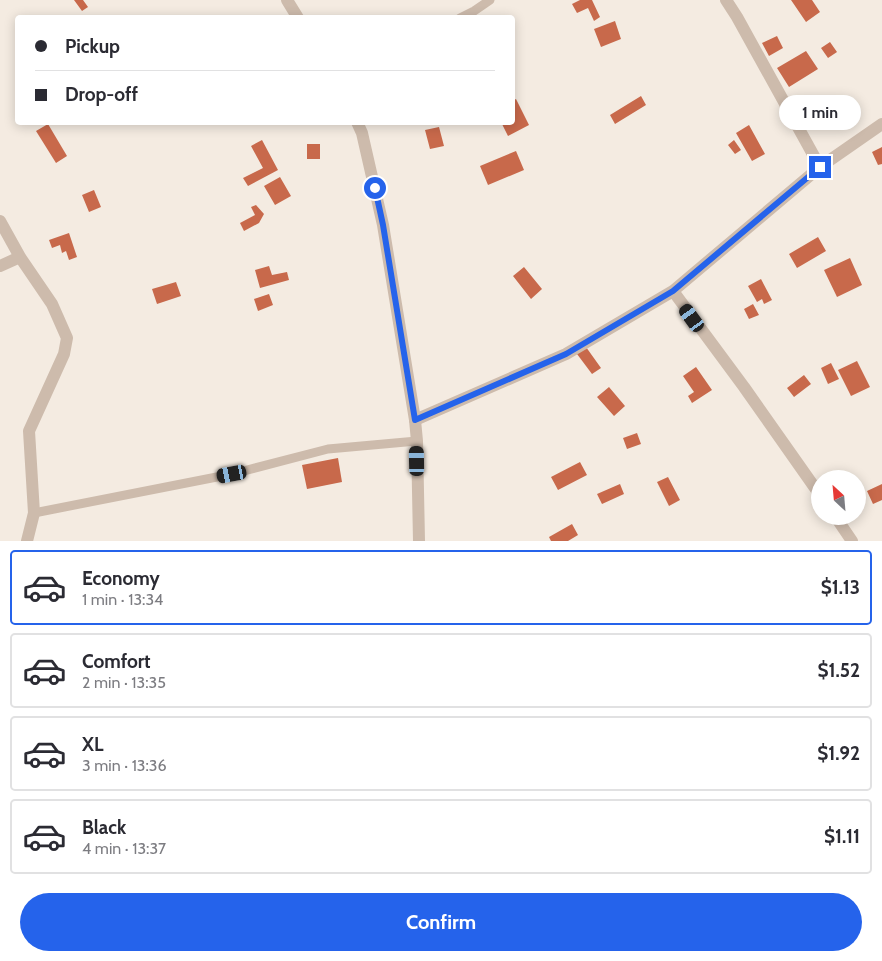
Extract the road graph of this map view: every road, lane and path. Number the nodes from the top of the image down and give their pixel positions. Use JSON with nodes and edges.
{"nodes":[{"id":1,"x":287,"y":0,"type":"edge"},
{"id":2,"x":490,"y":0,"type":"edge"},
{"id":3,"x":726,"y":0,"type":"edge"},
{"id":4,"x":296,"y":15,"type":"edge"},
{"id":5,"x":466,"y":15,"type":"edge"},
{"id":6,"x":882,"y":124,"type":"edge"},
{"id":7,"x":358,"y":125,"type":"edge"},
{"id":8,"x":820,"y":167,"type":"junction"},
{"id":9,"x":0,"y":221,"type":"edge"},
{"id":10,"x":20,"y":257,"type":"junction"},
{"id":11,"x":0,"y":266,"type":"edge"},
{"id":12,"x":673,"y":291,"type":"junction"},
{"id":13,"x":415,"y":420,"type":"junction"},
{"id":14,"x":417,"y":441,"type":"junction"},
{"id":15,"x":811,"y":482,"type":"edge"},
{"id":16,"x":34,"y":513,"type":"junction"},
{"id":17,"x":841,"y":525,"type":"edge"},
{"id":18,"x":28,"y":541,"type":"edge"},
{"id":19,"x":419,"y":541,"type":"edge"},
{"id":20,"x":852,"y":541,"type":"edge"}],
"edges":[{"from":1,"to":4,"type":"street"},
{"from":2,"to":5,"type":"lane"},
{"from":3,"to":8,"type":"street"},
{"from":6,"to":8,"type":"street"},
{"from":7,"to":13,"type":"street"},
{"from":8,"to":12,"type":"street"},
{"from":9,"to":10,"type":"street"},
{"from":10,"to":11,"type":"street"},
{"from":10,"to":16,"type":"street"},
{"from":12,"to":13,"type":"street"},
{"from":12,"to":15,"type":"street"},
{"from":13,"to":14,"type":"street"},
{"from":14,"to":16,"type":"lane"},
{"from":14,"to":19,"type":"street"},
{"from":16,"to":18,"type":"street"},
{"from":17,"to":20,"type":"street"}]}
